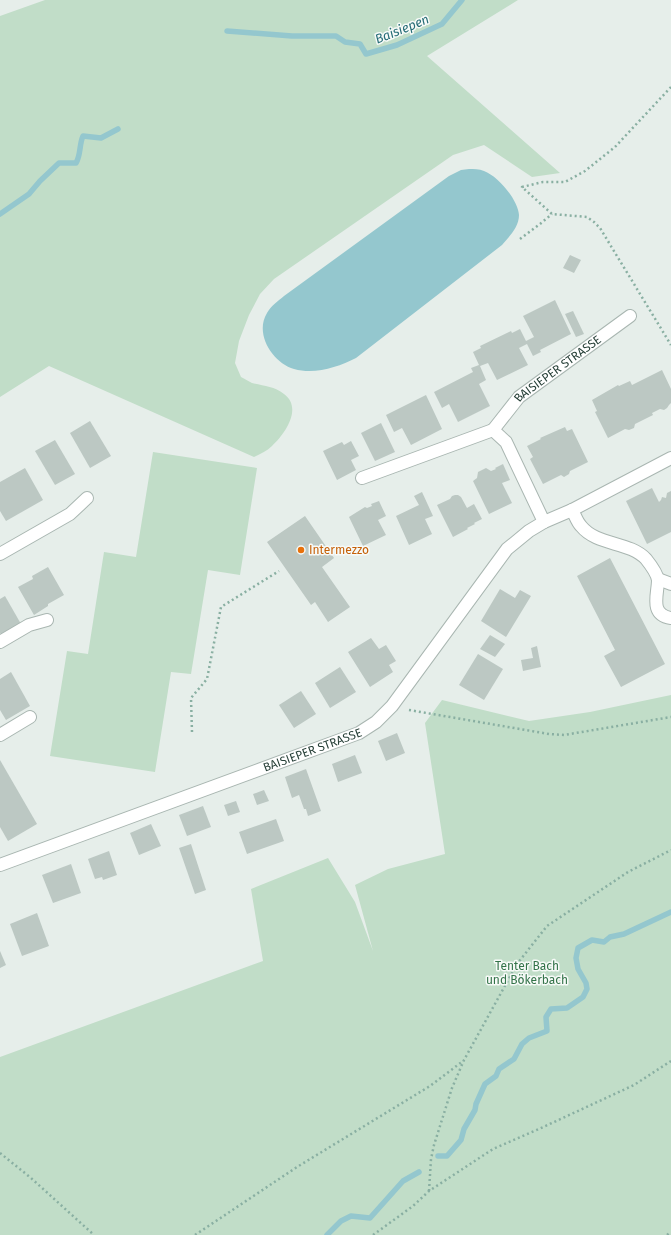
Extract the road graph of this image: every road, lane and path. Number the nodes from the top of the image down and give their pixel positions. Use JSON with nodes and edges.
{"nodes":[{"id":1,"x":671,"y":87,"type":"edge"},
{"id":2,"x":552,"y":214,"type":"junction"},
{"id":3,"x":520,"y":239,"type":"dead end"},
{"id":4,"x":630,"y":316,"type":"dead end"},
{"id":5,"x":671,"y":345,"type":"edge"},
{"id":6,"x":493,"y":430,"type":"junction"},
{"id":7,"x":671,"y":458,"type":"edge"},
{"id":8,"x":362,"y":478,"type":"dead end"},
{"id":9,"x":87,"y":498,"type":"dead end"},
{"id":10,"x":572,"y":510,"type":"junction"},
{"id":11,"x":544,"y":522,"type":"junction"},
{"id":12,"x":0,"y":554,"type":"edge"},
{"id":13,"x":279,"y":571,"type":"dead end"},
{"id":14,"x":658,"y":579,"type":"junction"},
{"id":15,"x":671,"y":584,"type":"edge"},
{"id":16,"x":671,"y":618,"type":"edge"},
{"id":17,"x":47,"y":620,"type":"dead end"},
{"id":18,"x":0,"y":642,"type":"edge"},
{"id":19,"x":392,"y":706,"type":"junction"},
{"id":20,"x":30,"y":717,"type":"dead end"},
{"id":21,"x":671,"y":717,"type":"edge"},
{"id":22,"x":192,"y":732,"type":"dead end"},
{"id":23,"x":0,"y":735,"type":"edge"},
{"id":24,"x":671,"y":850,"type":"edge"},
{"id":25,"x":0,"y":866,"type":"edge"},
{"id":26,"x":464,"y":1060,"type":"junction"},
{"id":27,"x":671,"y":1061,"type":"edge"},
{"id":28,"x":0,"y":1153,"type":"edge"},
{"id":29,"x":429,"y":1191,"type":"junction"},
{"id":30,"x":671,"y":1232,"type":"edge"},
{"id":31,"x":94,"y":1235,"type":"edge"},
{"id":32,"x":194,"y":1235,"type":"edge"},
{"id":33,"x":373,"y":1235,"type":"edge"},
{"id":34,"x":667,"y":1235,"type":"edge"}],
"edges":[{"from":1,"to":2,"type":"path"},
{"from":2,"to":3,"type":"path"},
{"from":2,"to":5,"type":"path"},
{"from":4,"to":6,"type":"street","name":"BAISIEPER STRASSE"},
{"from":6,"to":8,"type":"street"},
{"from":6,"to":11,"type":"street"},
{"from":7,"to":10,"type":"street","name":"BAISIEPER STRASSE"},
{"from":9,"to":12,"type":"street"},
{"from":10,"to":11,"type":"street","name":"BAISIEPER STRASSE"},
{"from":10,"to":14,"type":"street"},
{"from":11,"to":19,"type":"street","name":"BAISIEPER STRASSE"},
{"from":13,"to":22,"type":"path"},
{"from":14,"to":15,"type":"street"},
{"from":14,"to":16,"type":"street"},
{"from":17,"to":18,"type":"street"},
{"from":19,"to":21,"type":"path"},
{"from":19,"to":25,"type":"street","name":"BAISIEPER STRASSE"},
{"from":20,"to":23,"type":"street"},
{"from":24,"to":26,"type":"path"},
{"from":26,"to":29,"type":"path"},
{"from":26,"to":32,"type":"path"},
{"from":27,"to":29,"type":"path"},
{"from":28,"to":31,"type":"path"},
{"from":29,"to":33,"type":"path"},
{"from":30,"to":34,"type":"path"}]}
